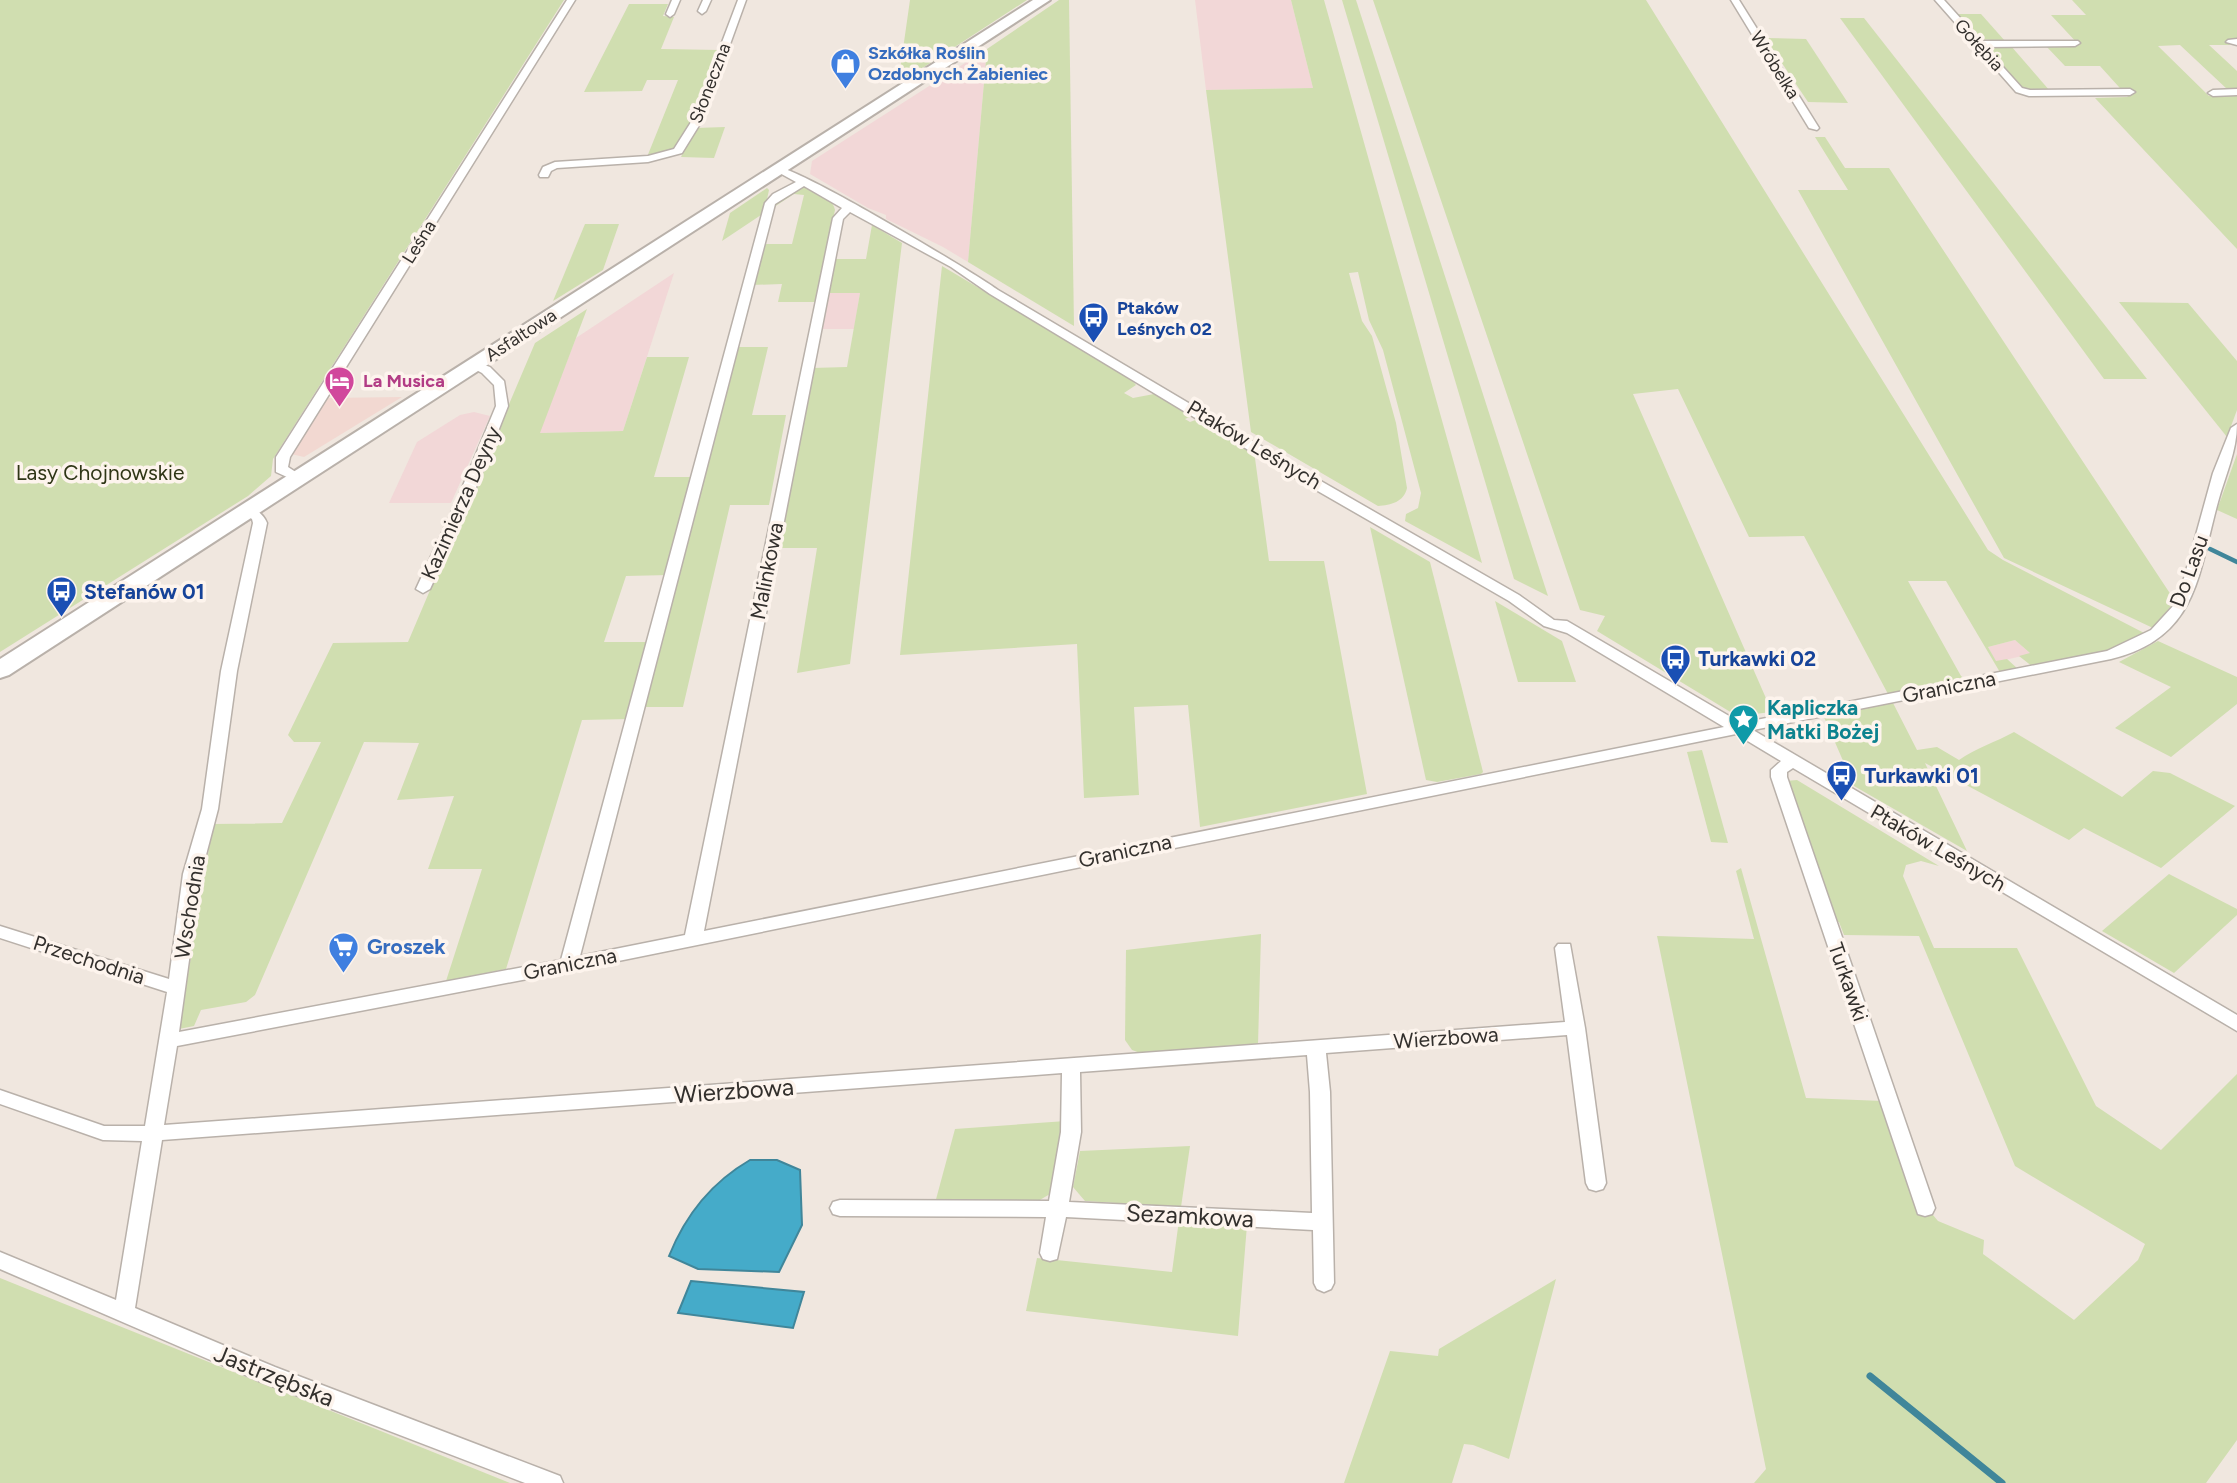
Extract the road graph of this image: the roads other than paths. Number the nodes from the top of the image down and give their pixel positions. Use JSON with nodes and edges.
{"nodes":[{"id":1,"x":571,"y":0,"type":"edge"},
{"id":2,"x":676,"y":0,"type":"edge"},
{"id":3,"x":707,"y":0,"type":"edge"},
{"id":4,"x":741,"y":0,"type":"edge"},
{"id":5,"x":1043,"y":0,"type":"edge"},
{"id":6,"x":1939,"y":0,"type":"edge"},
{"id":7,"x":1736,"y":1,"type":"edge"},
{"id":8,"x":702,"y":12,"type":"dead end"},
{"id":9,"x":670,"y":14,"type":"dead end"},
{"id":10,"x":2075,"y":43,"type":"dead end"},
{"id":11,"x":1978,"y":44,"type":"junction"},
{"id":12,"x":2130,"y":92,"type":"dead end"},
{"id":13,"x":2237,"y":92,"type":"edge"},
{"id":14,"x":2213,"y":93,"type":"dead end"},
{"id":15,"x":1814,"y":128,"type":"dead end"},
{"id":16,"x":780,"y":169,"type":"junction"},
{"id":17,"x":544,"y":175,"type":"dead end"},
{"id":18,"x":806,"y":181,"type":"junction"},
{"id":19,"x":849,"y":207,"type":"junction"},
{"id":20,"x":473,"y":365,"type":"junction"},
{"id":21,"x":2237,"y":428,"type":"edge"},
{"id":22,"x":299,"y":478,"type":"junction"},
{"id":23,"x":246,"y":511,"type":"junction"},
{"id":24,"x":423,"y":589,"type":"dead end"},
{"id":25,"x":2082,"y":662,"type":"joint"},
{"id":26,"x":0,"y":670,"type":"edge"},
{"id":27,"x":1737,"y":730,"type":"junction"},
{"id":28,"x":1791,"y":761,"type":"junction"},
{"id":29,"x":0,"y":932,"type":"edge"},
{"id":30,"x":693,"y":940,"type":"junction"},
{"id":31,"x":1564,"y":948,"type":"dead end"},
{"id":32,"x":569,"y":965,"type":"junction"},
{"id":33,"x":177,"y":988,"type":"junction"},
{"id":34,"x":2237,"y":1024,"type":"edge"},
{"id":35,"x":1576,"y":1028,"type":"junction"},
{"id":36,"x":169,"y":1041,"type":"junction"},
{"id":37,"x":1316,"y":1048,"type":"junction"},
{"id":38,"x":1071,"y":1066,"type":"junction"},
{"id":39,"x":0,"y":1097,"type":"edge"},
{"id":40,"x":152,"y":1132,"type":"junction"},
{"id":41,"x":1596,"y":1182,"type":"dead end"},
{"id":42,"x":840,"y":1208,"type":"dead end"},
{"id":43,"x":1925,"y":1208,"type":"dead end"},
{"id":44,"x":1058,"y":1209,"type":"junction"},
{"id":45,"x":1322,"y":1222,"type":"junction"},
{"id":46,"x":1050,"y":1253,"type":"dead end"},
{"id":47,"x":0,"y":1260,"type":"edge"},
{"id":48,"x":1324,"y":1283,"type":"dead end"},
{"id":49,"x":124,"y":1313,"type":"junction"},
{"id":50,"x":552,"y":1483,"type":"edge"}],
"edges":[{"from":1,"to":22,"type":"street","name":"Leśna"},
{"from":2,"to":9,"type":"street"},
{"from":3,"to":8,"type":"street"},
{"from":4,"to":17,"type":"street","name":"Słoneczna"},
{"from":5,"to":16,"type":"main road","name":"Asfaltowa"},
{"from":6,"to":11,"type":"street","name":"Gołębia"},
{"from":7,"to":15,"type":"street","name":"Wróbelka"},
{"from":10,"to":11,"type":"street"},
{"from":11,"to":12,"type":"street","name":"Gołębia"},
{"from":13,"to":14,"type":"street"},
{"from":16,"to":18,"type":"street","name":"Ptaków Leśnych"},
{"from":16,"to":20,"type":"main road","name":"Asfaltowa"},
{"from":18,"to":19,"type":"street","name":"Ptaków Leśnych"},
{"from":18,"to":32,"type":"street"},
{"from":19,"to":27,"type":"street","name":"Ptaków Leśnych"},
{"from":19,"to":30,"type":"street","name":"Malinkowa"},
{"from":20,"to":22,"type":"main road","name":"Asfaltowa"},
{"from":20,"to":24,"type":"street","name":"Kazimierza Deyny"},
{"from":21,"to":25,"type":"street","name":"Do Lasu"},
{"from":22,"to":23,"type":"main road","name":"Asfaltowa"},
{"from":23,"to":26,"type":"main road","name":"Asfaltowa"},
{"from":23,"to":33,"type":"street","name":"Wschodnia"},
{"from":25,"to":27,"type":"street","name":"Graniczna"},
{"from":27,"to":28,"type":"street","name":"Ptaków Leśnych"},
{"from":27,"to":30,"type":"street","name":"Graniczna"},
{"from":28,"to":34,"type":"street","name":"Ptaków Leśnych"},
{"from":28,"to":43,"type":"street","name":"Turkawki"},
{"from":29,"to":33,"type":"street","name":"Przechodnia"},
{"from":30,"to":32,"type":"street","name":"Graniczna"},
{"from":31,"to":35,"type":"street"},
{"from":32,"to":36,"type":"street","name":"Graniczna"},
{"from":33,"to":36,"type":"street","name":"Wschodnia"},
{"from":35,"to":37,"type":"street","name":"Wierzbowa"},
{"from":35,"to":41,"type":"street"},
{"from":36,"to":40,"type":"street","name":"Wschodnia"},
{"from":37,"to":38,"type":"street","name":"Wierzbowa"},
{"from":37,"to":45,"type":"street"},
{"from":38,"to":40,"type":"street","name":"Wierzbowa"},
{"from":38,"to":44,"type":"street"},
{"from":39,"to":40,"type":"street","name":"Wierzbowa"},
{"from":40,"to":49,"type":"street","name":"Wschodnia"},
{"from":42,"to":44,"type":"street","name":"Sezamkowa"},
{"from":44,"to":45,"type":"street","name":"Sezamkowa"},
{"from":44,"to":46,"type":"street"},
{"from":45,"to":48,"type":"street"},
{"from":47,"to":49,"type":"street","name":"Jastrzębska"},
{"from":49,"to":50,"type":"street","name":"Jastrzębska"}]}
